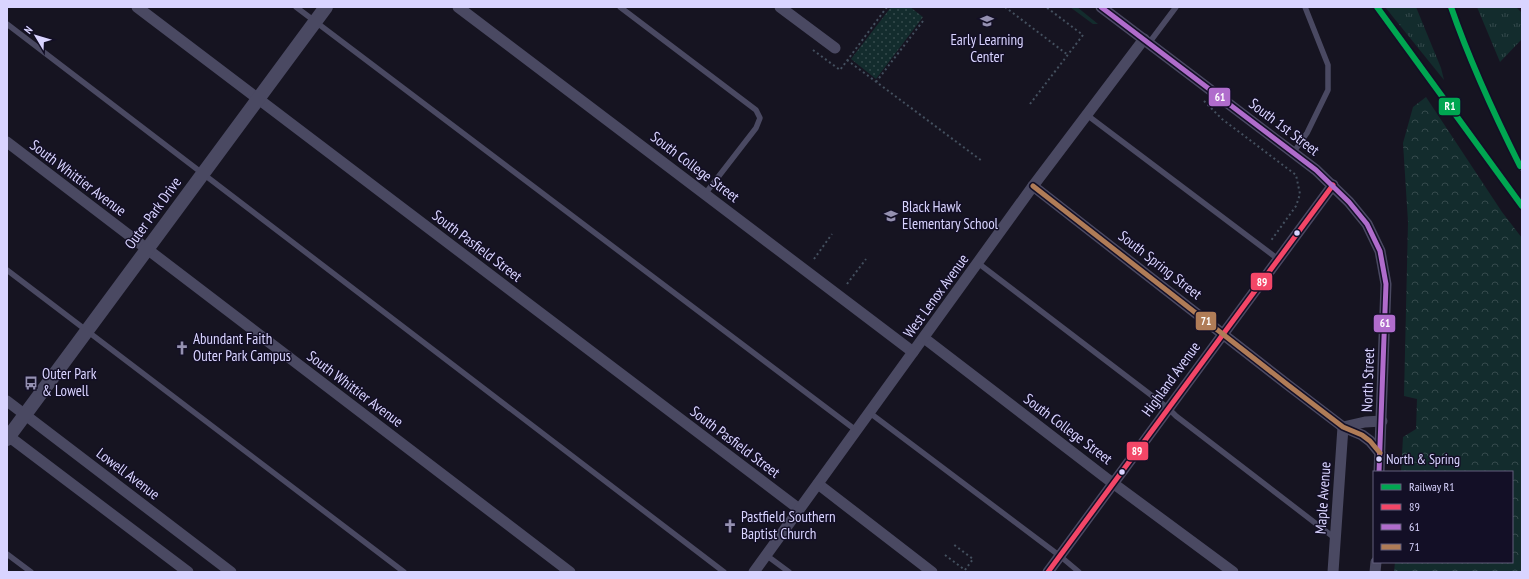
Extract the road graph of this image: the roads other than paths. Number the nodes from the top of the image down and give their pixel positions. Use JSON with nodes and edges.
{"nodes":[{"id":1,"x":137,"y":7,"type":"edge"},
{"id":2,"x":296,"y":7,"type":"edge"},
{"id":3,"x":326,"y":7,"type":"edge"},
{"id":4,"x":458,"y":7,"type":"edge"},
{"id":5,"x":620,"y":7,"type":"edge"},
{"id":6,"x":780,"y":7,"type":"edge"},
{"id":7,"x":1102,"y":7,"type":"edge"},
{"id":8,"x":1176,"y":7,"type":"edge"},
{"id":9,"x":1305,"y":7,"type":"edge"},
{"id":10,"x":315,"y":21,"type":"junction"},
{"id":11,"x":7,"y":24,"type":"edge"},
{"id":12,"x":1147,"y":41,"type":"junction"},
{"id":13,"x":835,"y":48,"type":"dead end"},
{"id":14,"x":258,"y":99,"type":"junction"},
{"id":15,"x":1087,"y":115,"type":"junction"},
{"id":16,"x":7,"y":142,"type":"edge"},
{"id":17,"x":1294,"y":153,"type":"junction"},
{"id":18,"x":203,"y":174,"type":"junction"},
{"id":19,"x":1333,"y":185,"type":"junction"},
{"id":20,"x":1034,"y":186,"type":"junction"},
{"id":21,"x":705,"y":194,"type":"junction"},
{"id":22,"x":147,"y":249,"type":"junction"},
{"id":23,"x":1278,"y":259,"type":"junction"},
{"id":24,"x":978,"y":263,"type":"junction"},
{"id":25,"x":7,"y":270,"type":"edge"},
{"id":26,"x":87,"y":331,"type":"junction"},
{"id":27,"x":1223,"y":333,"type":"junction"},
{"id":28,"x":924,"y":338,"type":"junction"},
{"id":29,"x":913,"y":352,"type":"junction"},
{"id":30,"x":7,"y":400,"type":"edge"},
{"id":31,"x":1168,"y":408,"type":"junction"},
{"id":32,"x":870,"y":413,"type":"junction"},
{"id":33,"x":25,"y":414,"type":"junction"},
{"id":34,"x":1382,"y":421,"type":"junction"},
{"id":35,"x":1343,"y":427,"type":"junction"},
{"id":36,"x":857,"y":432,"type":"junction"},
{"id":37,"x":8,"y":436,"type":"edge"},
{"id":38,"x":1380,"y":453,"type":"junction"},
{"id":39,"x":1379,"y":471,"type":"edge"},
{"id":40,"x":1113,"y":483,"type":"junction"},
{"id":41,"x":818,"y":484,"type":"junction"},
{"id":42,"x":799,"y":510,"type":"junction"},
{"id":43,"x":1336,"y":539,"type":"junction"},
{"id":44,"x":7,"y":554,"type":"edge"},
{"id":45,"x":766,"y":555,"type":"junction"},
{"id":46,"x":1060,"y":556,"type":"junction"},
{"id":47,"x":31,"y":572,"type":"edge"},
{"id":48,"x":188,"y":572,"type":"edge"},
{"id":49,"x":231,"y":572,"type":"edge"},
{"id":50,"x":404,"y":572,"type":"edge"},
{"id":51,"x":570,"y":572,"type":"edge"},
{"id":52,"x":724,"y":572,"type":"edge"},
{"id":53,"x":754,"y":572,"type":"edge"},
{"id":54,"x":789,"y":572,"type":"edge"},
{"id":55,"x":932,"y":572,"type":"edge"},
{"id":56,"x":1048,"y":572,"type":"edge"},
{"id":57,"x":1079,"y":572,"type":"edge"},
{"id":58,"x":1233,"y":572,"type":"edge"},
{"id":59,"x":1333,"y":572,"type":"edge"}],
"edges":[{"from":1,"to":14,"type":"street","name":"South Pasfield Street"},
{"from":2,"to":10,"type":"lane"},
{"from":3,"to":10,"type":"street","name":"Outer Park Drive"},
{"from":4,"to":21,"type":"street","name":"South College Street"},
{"from":5,"to":21,"type":"lane"},
{"from":6,"to":13,"type":"street"},
{"from":7,"to":12,"type":"street","name":"South 1st Street"},
{"from":8,"to":12,"type":"lane"},
{"from":9,"to":17,"type":"lane"},
{"from":10,"to":14,"type":"street","name":"Outer Park Drive"},
{"from":10,"to":36,"type":"lane"},
{"from":11,"to":18,"type":"lane"},
{"from":12,"to":15,"type":"street","name":"West Lenox Avenue"},
{"from":12,"to":17,"type":"street","name":"South 1st Street"},
{"from":14,"to":18,"type":"street","name":"Outer Park Drive"},
{"from":14,"to":42,"type":"street","name":"South Pasfield Street"},
{"from":15,"to":20,"type":"street","name":"West Lenox Avenue"},
{"from":15,"to":23,"type":"lane"},
{"from":16,"to":22,"type":"street","name":"South Whittier Avenue"},
{"from":17,"to":19,"type":"street","name":"South 1st Street"},
{"from":18,"to":22,"type":"street","name":"Outer Park Drive"},
{"from":18,"to":52,"type":"lane"},
{"from":19,"to":23,"type":"street","name":"Highland Avenue"},
{"from":19,"to":34,"type":"street","name":"North Street"},
{"from":20,"to":24,"type":"street","name":"West Lenox Avenue"},
{"from":20,"to":27,"type":"street","name":"South Spring Street"},
{"from":21,"to":29,"type":"street","name":"South College Street"},
{"from":22,"to":26,"type":"street","name":"Outer Park Drive"},
{"from":22,"to":51,"type":"street","name":"South Whittier Avenue"},
{"from":23,"to":27,"type":"street","name":"Highland Avenue"},
{"from":24,"to":28,"type":"street","name":"West Lenox Avenue"},
{"from":24,"to":31,"type":"lane"},
{"from":25,"to":26,"type":"lane"},
{"from":26,"to":33,"type":"street","name":"Outer Park Drive"},
{"from":26,"to":50,"type":"lane"},
{"from":27,"to":31,"type":"street","name":"Highland Avenue"},
{"from":27,"to":35,"type":"street","name":"South Spring Street"},
{"from":28,"to":29,"type":"street","name":"West Lenox Avenue"},
{"from":28,"to":40,"type":"street","name":"South College Street"},
{"from":29,"to":32,"type":"street","name":"West Lenox Avenue"},
{"from":30,"to":33,"type":"street","name":"Lowell Avenue"},
{"from":31,"to":40,"type":"street","name":"Highland Avenue"},
{"from":31,"to":43,"type":"lane"},
{"from":32,"to":36,"type":"street","name":"West Lenox Avenue"},
{"from":32,"to":46,"type":"lane"},
{"from":33,"to":37,"type":"street","name":"Outer Park Drive"},
{"from":33,"to":49,"type":"street","name":"Lowell Avenue"},
{"from":34,"to":35,"type":"street"},
{"from":34,"to":38,"type":"street","name":"North Street"},
{"from":35,"to":38,"type":"street","name":"South Spring Street"},
{"from":35,"to":43,"type":"street","name":"Maple Avenue"},
{"from":36,"to":41,"type":"street","name":"West Lenox Avenue"},
{"from":37,"to":48,"type":"street"},
{"from":38,"to":39,"type":"street","name":"North Street"},
{"from":40,"to":46,"type":"street","name":"Highland Avenue"},
{"from":40,"to":58,"type":"street","name":"South College Street"},
{"from":41,"to":42,"type":"street","name":"West Lenox Avenue"},
{"from":41,"to":55,"type":"street"},
{"from":42,"to":45,"type":"street","name":"West Lenox Avenue"},
{"from":43,"to":59,"type":"street","name":"Maple Avenue"},
{"from":44,"to":47,"type":"lane"},
{"from":45,"to":53,"type":"street","name":"West Lenox Avenue"},
{"from":45,"to":54,"type":"lane"},
{"from":46,"to":56,"type":"street","name":"Highland Avenue"},
{"from":46,"to":57,"type":"lane"}]}
